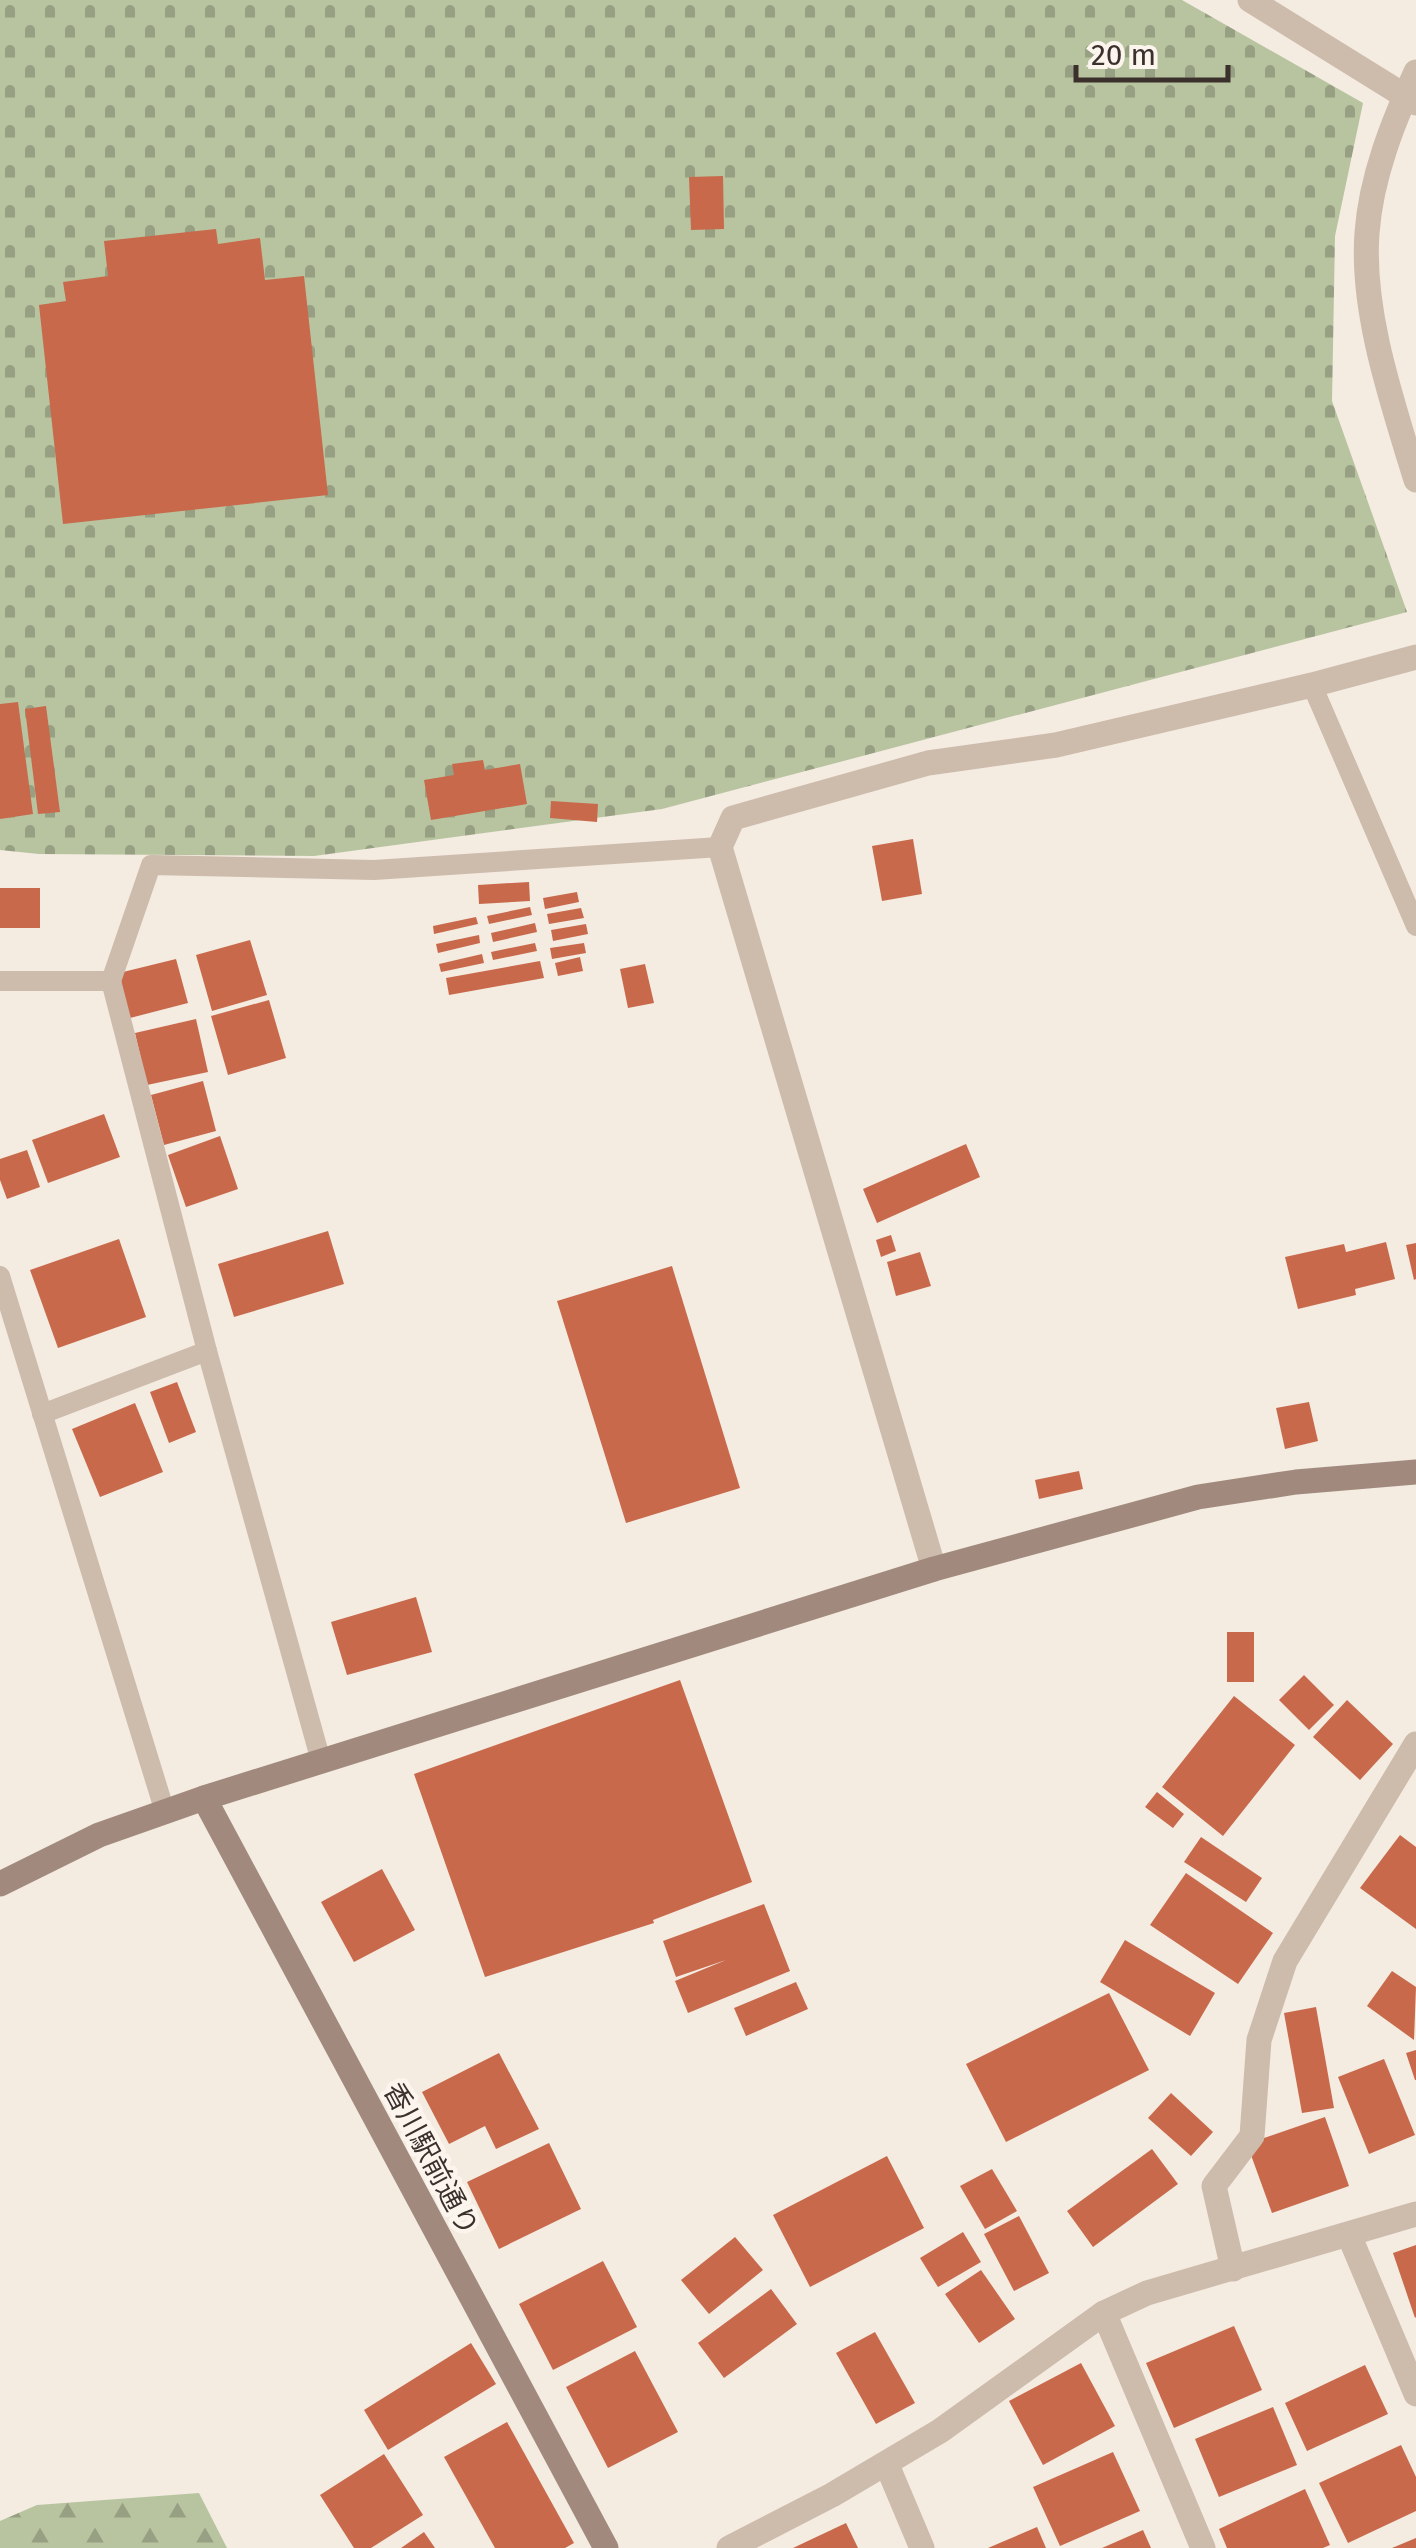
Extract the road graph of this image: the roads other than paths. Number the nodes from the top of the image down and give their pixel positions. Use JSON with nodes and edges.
{"nodes":[{"id":1,"x":1250,"y":0,"type":"edge"},
{"id":2,"x":1412,"y":90,"type":"edge"},
{"id":3,"x":1416,"y":480,"type":"edge"},
{"id":4,"x":1416,"y":657,"type":"edge"},
{"id":5,"x":1312,"y":685,"type":"junction"},
{"id":6,"x":720,"y":847,"type":"junction"},
{"id":7,"x":1416,"y":926,"type":"edge"},
{"id":8,"x":0,"y":981,"type":"edge"},
{"id":9,"x":111,"y":981,"type":"junction"},
{"id":10,"x":0,"y":1276,"type":"edge"},
{"id":11,"x":207,"y":1350,"type":"junction"},
{"id":12,"x":42,"y":1414,"type":"junction"},
{"id":13,"x":1416,"y":1472,"type":"edge"},
{"id":14,"x":934,"y":1569,"type":"junction"},
{"id":15,"x":1416,"y":1744,"type":"edge"},
{"id":16,"x":321,"y":1761,"type":"junction"},
{"id":17,"x":204,"y":1798,"type":"junction"},
{"id":18,"x":165,"y":1812,"type":"junction"},
{"id":19,"x":0,"y":1884,"type":"edge"},
{"id":20,"x":1416,"y":2214,"type":"edge"},
{"id":21,"x":1349,"y":2235,"type":"junction"},
{"id":22,"x":1233,"y":2269,"type":"junction"},
{"id":23,"x":1104,"y":2313,"type":"junction"},
{"id":24,"x":1416,"y":2394,"type":"edge"},
{"id":25,"x":887,"y":2465,"type":"junction"},
{"id":26,"x":606,"y":2548,"type":"edge"},
{"id":27,"x":729,"y":2548,"type":"edge"},
{"id":28,"x":922,"y":2548,"type":"edge"},
{"id":29,"x":1202,"y":2548,"type":"edge"}],
"edges":[{"from":1,"to":2,"type":"street"},
{"from":2,"to":3,"type":"street"},
{"from":4,"to":5,"type":"street"},
{"from":5,"to":6,"type":"street"},
{"from":5,"to":7,"type":"lane"},
{"from":6,"to":9,"type":"lane"},
{"from":6,"to":14,"type":"street"},
{"from":8,"to":9,"type":"lane"},
{"from":9,"to":11,"type":"lane"},
{"from":10,"to":12,"type":"lane"},
{"from":11,"to":12,"type":"lane"},
{"from":11,"to":16,"type":"lane"},
{"from":12,"to":18,"type":"lane"},
{"from":13,"to":14,"type":"street"},
{"from":14,"to":16,"type":"street"},
{"from":15,"to":22,"type":"street"},
{"from":16,"to":17,"type":"street"},
{"from":17,"to":18,"type":"street"},
{"from":17,"to":26,"type":"street","name":"香川駅前通り"},
{"from":18,"to":19,"type":"street"},
{"from":20,"to":21,"type":"street"},
{"from":21,"to":22,"type":"street"},
{"from":21,"to":24,"type":"street"},
{"from":22,"to":23,"type":"street"},
{"from":23,"to":25,"type":"street"},
{"from":23,"to":29,"type":"street"},
{"from":25,"to":27,"type":"street"},
{"from":25,"to":28,"type":"street"}]}
